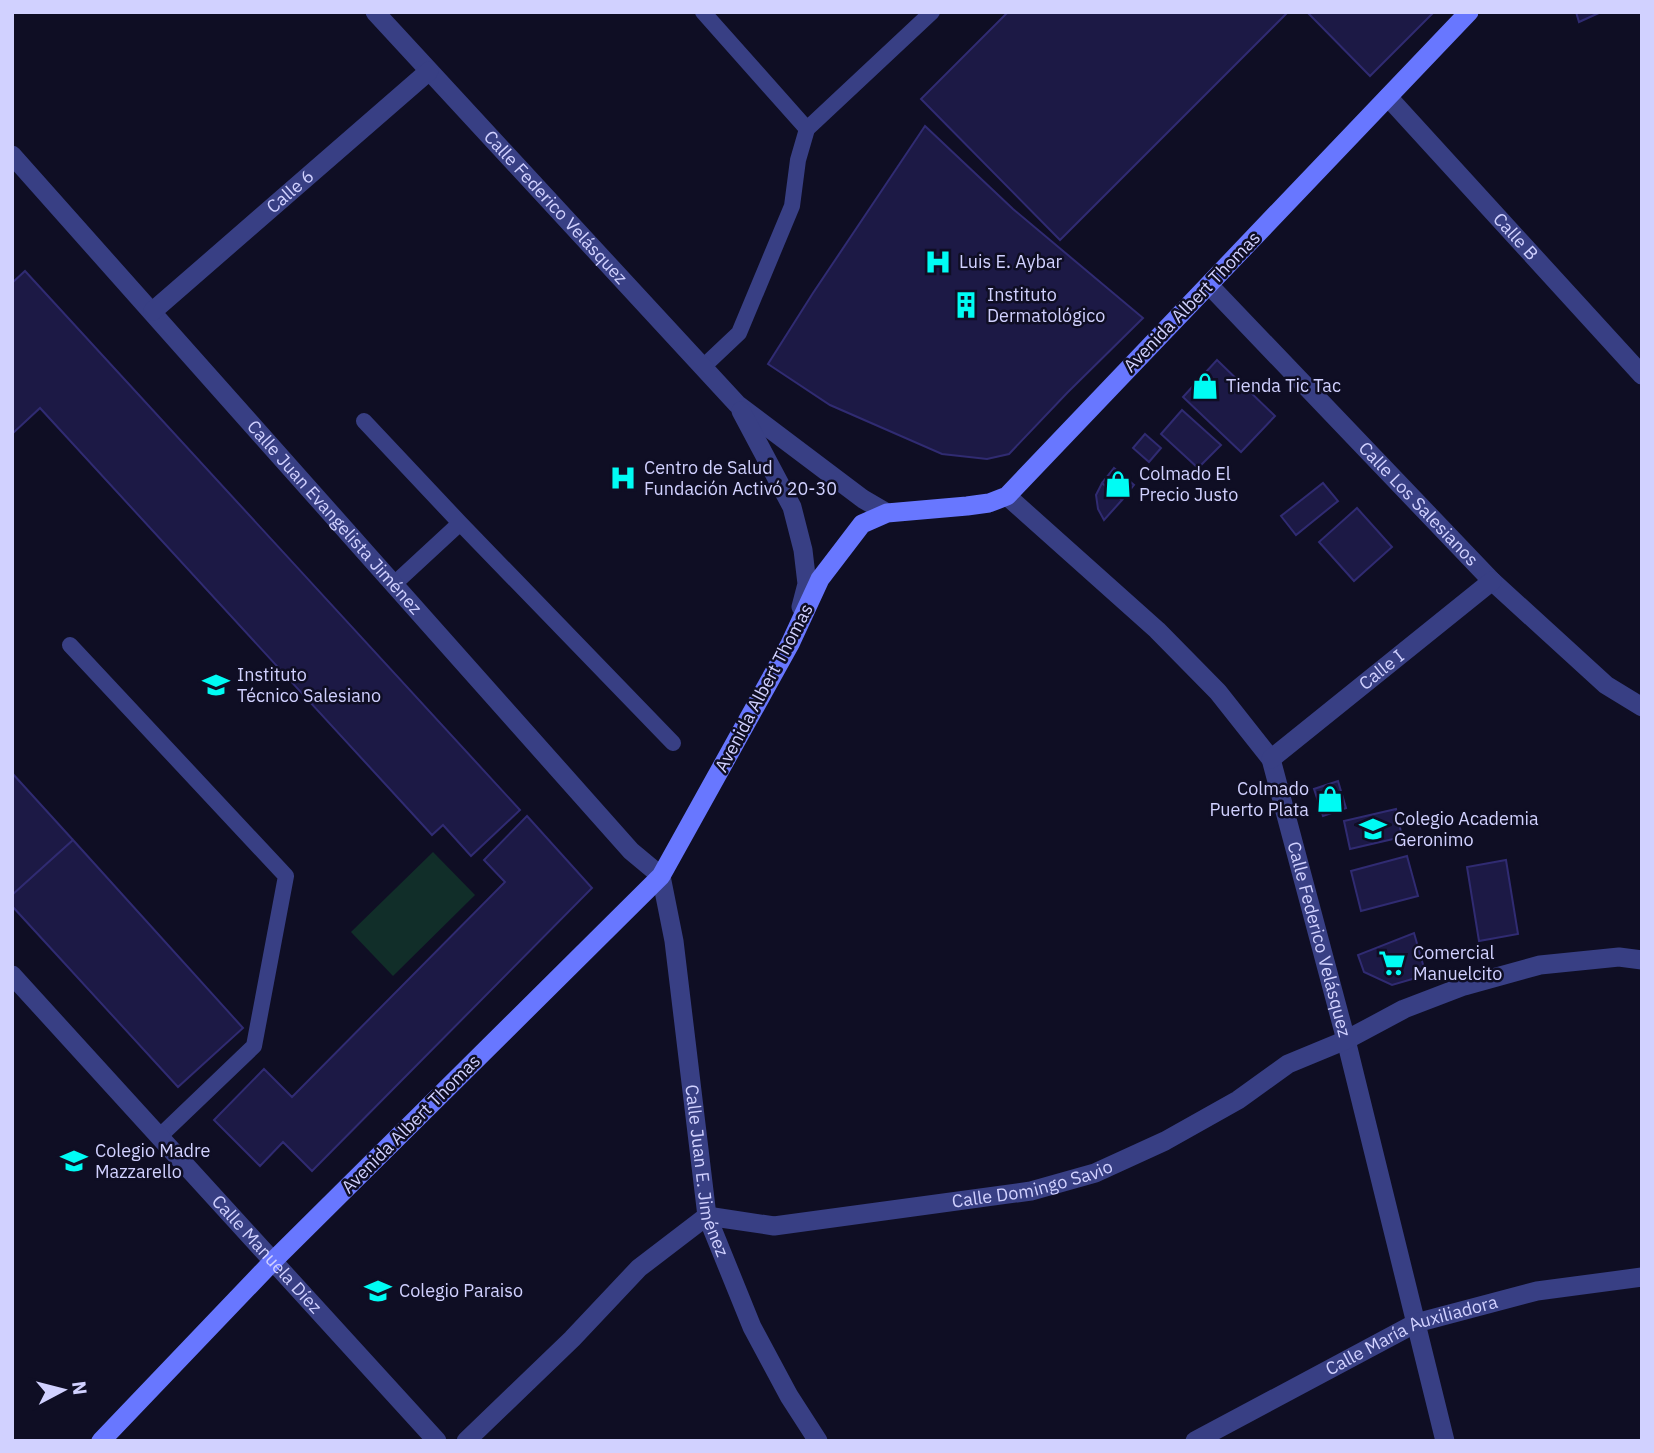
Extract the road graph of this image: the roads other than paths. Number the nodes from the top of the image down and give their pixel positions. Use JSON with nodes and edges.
{"nodes":[{"id":1,"x":375,"y":12,"type":"edge"},
{"id":2,"x":703,"y":12,"type":"edge"},
{"id":3,"x":932,"y":12,"type":"edge"},
{"id":4,"x":1469,"y":12,"type":"edge"},
{"id":5,"x":429,"y":71,"type":"junction"},
{"id":6,"x":1388,"y":97,"type":"junction"},
{"id":7,"x":807,"y":129,"type":"junction"},
{"id":8,"x":12,"y":155,"type":"edge"},
{"id":9,"x":1209,"y":285,"type":"junction"},
{"id":10,"x":153,"y":312,"type":"junction"},
{"id":11,"x":703,"y":367,"type":"junction"},
{"id":12,"x":1642,"y":375,"type":"edge"},
{"id":13,"x":737,"y":404,"type":"junction"},
{"id":14,"x":364,"y":421,"type":"dead end"},
{"id":15,"x":1006,"y":496,"type":"junction"},
{"id":16,"x":887,"y":513,"type":"junction"},
{"id":17,"x":460,"y":523,"type":"junction"},
{"id":18,"x":1492,"y":580,"type":"junction"},
{"id":19,"x":394,"y":584,"type":"junction"},
{"id":20,"x":790,"y":644,"type":"junction"},
{"id":21,"x":70,"y":645,"type":"dead end"},
{"id":22,"x":1642,"y":707,"type":"edge"},
{"id":23,"x":673,"y":743,"type":"dead end"},
{"id":24,"x":1271,"y":759,"type":"junction"},
{"id":25,"x":661,"y":876,"type":"junction"},
{"id":26,"x":1642,"y":960,"type":"edge"},
{"id":27,"x":12,"y":975,"type":"edge"},
{"id":28,"x":1346,"y":1040,"type":"junction"},
{"id":29,"x":160,"y":1136,"type":"junction"},
{"id":30,"x":707,"y":1216,"type":"junction"},
{"id":31,"x":274,"y":1260,"type":"junction"},
{"id":32,"x":1642,"y":1277,"type":"edge"},
{"id":33,"x":1416,"y":1323,"type":"junction"},
{"id":34,"x":102,"y":1441,"type":"edge"},
{"id":35,"x":437,"y":1441,"type":"edge"},
{"id":36,"x":466,"y":1441,"type":"edge"},
{"id":37,"x":818,"y":1441,"type":"edge"},
{"id":38,"x":1195,"y":1441,"type":"edge"},
{"id":39,"x":1445,"y":1441,"type":"edge"}],
"edges":[{"from":1,"to":5,"type":"street","name":"Calle Federico Velásquez"},
{"from":2,"to":7,"type":"lane"},
{"from":3,"to":7,"type":"lane"},
{"from":4,"to":6,"type":"main road","name":"Avenida Albert Thomas"},
{"from":5,"to":10,"type":"street","name":"Calle 6"},
{"from":5,"to":11,"type":"street","name":"Calle Federico Velásquez"},
{"from":6,"to":9,"type":"main road","name":"Avenida Albert Thomas"},
{"from":6,"to":12,"type":"street","name":"Calle B"},
{"from":7,"to":11,"type":"lane"},
{"from":8,"to":10,"type":"street","name":"Calle Juan Evangelista Jiménez"},
{"from":9,"to":15,"type":"main road","name":"Avenida Albert Thomas"},
{"from":9,"to":18,"type":"street","name":"Calle Los Salesianos"},
{"from":10,"to":19,"type":"street","name":"Calle Juan Evangelista Jiménez"},
{"from":11,"to":13,"type":"street","name":"Calle Federico Velásquez"},
{"from":13,"to":16,"type":"street","name":"Calle Federico Velásquez"},
{"from":13,"to":20,"type":"street","name":"Calle Federico Velásquez"},
{"from":14,"to":17,"type":"lane"},
{"from":15,"to":16,"type":"main road","name":"Avenida Albert Thomas"},
{"from":15,"to":24,"type":"street","name":"Calle Federico Velásquez"},
{"from":16,"to":20,"type":"main road","name":"Avenida Albert Thomas"},
{"from":17,"to":19,"type":"lane"},
{"from":17,"to":23,"type":"lane"},
{"from":18,"to":22,"type":"street","name":"Calle Los Salesianos"},
{"from":18,"to":24,"type":"street","name":"Calle I"},
{"from":19,"to":25,"type":"street","name":"Calle Juan Evangelista Jiménez"},
{"from":20,"to":25,"type":"main road","name":"Avenida Albert Thomas"},
{"from":21,"to":29,"type":"lane"},
{"from":24,"to":28,"type":"street","name":"Calle Federico Velásquez"},
{"from":25,"to":30,"type":"street","name":"Calle Juan E. Jiménez"},
{"from":25,"to":31,"type":"main road","name":"Avenida Albert Thomas"},
{"from":26,"to":28,"type":"street","name":"Calle Domingo Savio"},
{"from":27,"to":29,"type":"street","name":"Calle Manuela Díez"},
{"from":28,"to":30,"type":"street","name":"Calle Domingo Savio"},
{"from":28,"to":33,"type":"street","name":"Calle Federico Velásquez"},
{"from":29,"to":31,"type":"street","name":"Calle Manuela Díez"},
{"from":30,"to":36,"type":"street"},
{"from":30,"to":37,"type":"street","name":"Calle Juan E. Jiménez"},
{"from":31,"to":34,"type":"main road","name":"Avenida Albert Thomas"},
{"from":31,"to":35,"type":"street","name":"Calle Manuela Díez"},
{"from":32,"to":33,"type":"street","name":"Calle María Auxiliadora"},
{"from":33,"to":38,"type":"street","name":"Calle María Auxiliadora"},
{"from":33,"to":39,"type":"street","name":"Calle Federico Velásquez"}]}
